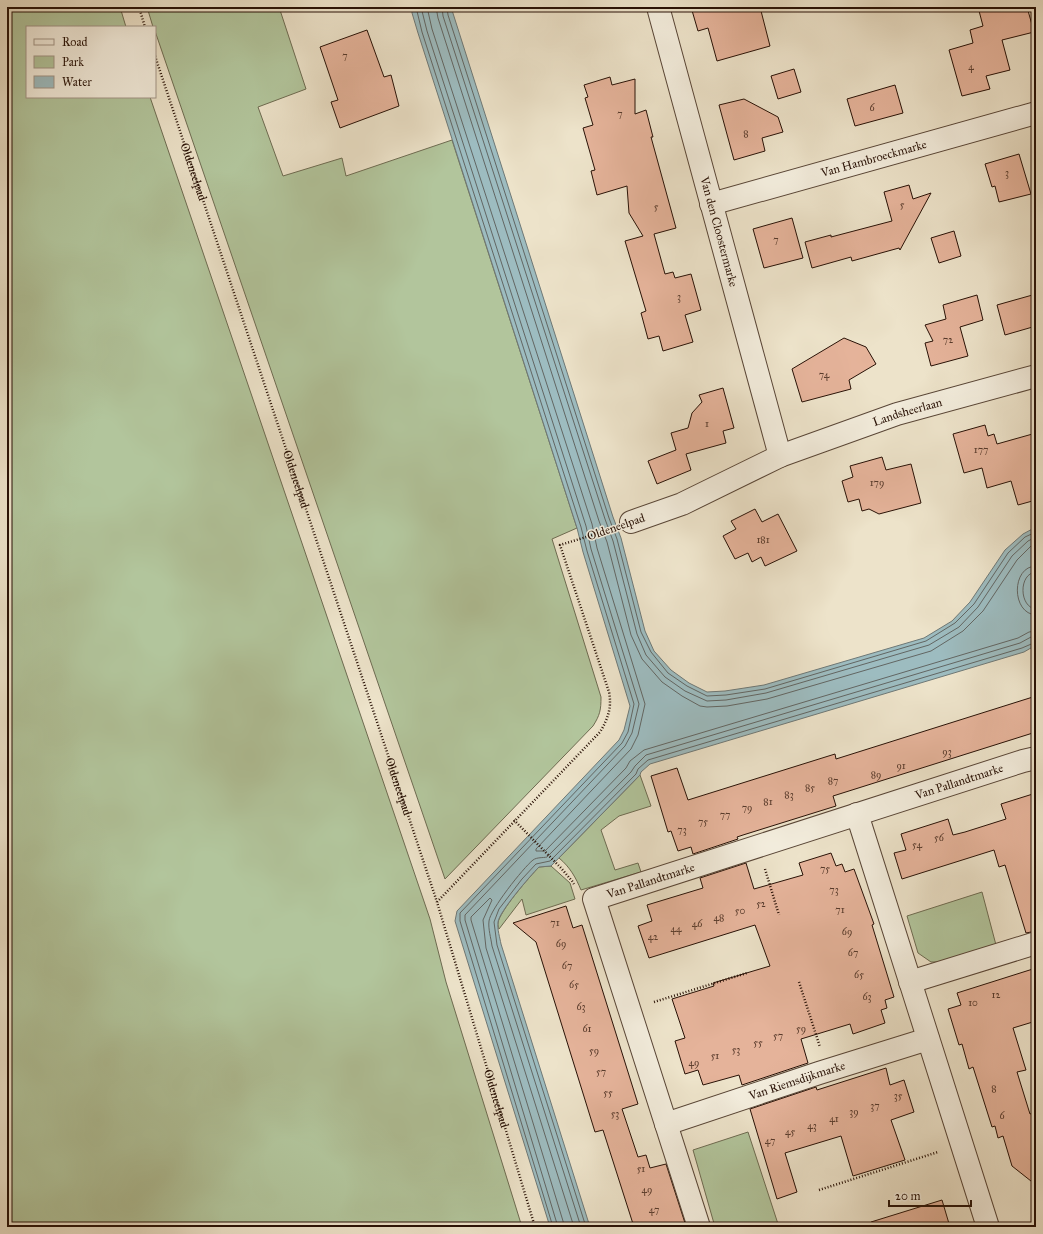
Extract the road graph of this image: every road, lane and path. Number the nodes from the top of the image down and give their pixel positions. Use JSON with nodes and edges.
{"nodes":[{"id":1,"x":138,"y":7,"type":"edge"},
{"id":2,"x":658,"y":7,"type":"edge"},
{"id":3,"x":145,"y":26,"type":"edge"},
{"id":4,"x":156,"y":59,"type":"edge"},
{"id":5,"x":1036,"y":113,"type":"edge"},
{"id":6,"x":711,"y":204,"type":"junction"},
{"id":7,"x":1036,"y":376,"type":"edge"},
{"id":8,"x":780,"y":456,"type":"junction"},
{"id":9,"x":631,"y":522,"type":"joint"},
{"id":10,"x":1036,"y":758,"type":"edge"},
{"id":11,"x":857,"y":814,"type":"junction"},
{"id":12,"x":514,"y":820,"type":"junction"},
{"id":13,"x":758,"y":846,"type":"junction"},
{"id":14,"x":561,"y":868,"type":"dead end"},
{"id":15,"x":437,"y":902,"type":"junction"},
{"id":16,"x":779,"y":915,"type":"dead end"},
{"id":17,"x":1036,"y":943,"type":"edge"},
{"id":18,"x":747,"y":973,"type":"dead end"},
{"id":19,"x":799,"y":982,"type":"dead end"},
{"id":20,"x":910,"y":982,"type":"junction"},
{"id":21,"x":630,"y":1010,"type":"junction"},
{"id":22,"x":928,"y":1039,"type":"junction"},
{"id":23,"x":828,"y":1070,"type":"junction"},
{"id":24,"x":666,"y":1124,"type":"junction"},
{"id":25,"x":962,"y":1144,"type":"junction"},
{"id":26,"x":818,"y":1190,"type":"dead end"},
{"id":27,"x":535,"y":1227,"type":"edge"},
{"id":28,"x":699,"y":1227,"type":"edge"},
{"id":29,"x":988,"y":1227,"type":"edge"}],
"edges":[{"from":1,"to":3,"type":"path"},
{"from":2,"to":6,"type":"street","name":"Van den Cloostermarke"},
{"from":4,"to":15,"type":"path","name":"Oldeneelpad"},
{"from":5,"to":6,"type":"street","name":"Van Hambroeckmarke"},
{"from":6,"to":8,"type":"street","name":"Van den Cloostermarke"},
{"from":7,"to":8,"type":"street","name":"Landsheerlaan"},
{"from":8,"to":9,"type":"street","name":"Oldeneelpad"},
{"from":9,"to":12,"type":"path","name":"Oldeneelpad"},
{"from":10,"to":11,"type":"street","name":"Van Pallandtmarke"},
{"from":11,"to":13,"type":"street","name":"Van Pallandtmarke"},
{"from":11,"to":20,"type":"street"},
{"from":12,"to":14,"type":"path"},
{"from":12,"to":15,"type":"path","name":"Oldeneelpad"},
{"from":13,"to":16,"type":"path"},
{"from":13,"to":21,"type":"street","name":"Van Pallandtmarke"},
{"from":15,"to":27,"type":"path","name":"Oldeneelpad"},
{"from":17,"to":20,"type":"street"},
{"from":18,"to":21,"type":"path"},
{"from":19,"to":23,"type":"path"},
{"from":20,"to":22,"type":"street"},
{"from":21,"to":24,"type":"street","name":"Van Pallandtmarke"},
{"from":22,"to":23,"type":"street","name":"Van Riemsdijkmarke"},
{"from":22,"to":25,"type":"street"},
{"from":23,"to":24,"type":"street","name":"Van Riemsdijkmarke"},
{"from":24,"to":28,"type":"street","name":"Van Pallandtmarke"},
{"from":25,"to":26,"type":"path"},
{"from":25,"to":29,"type":"street"}]}
